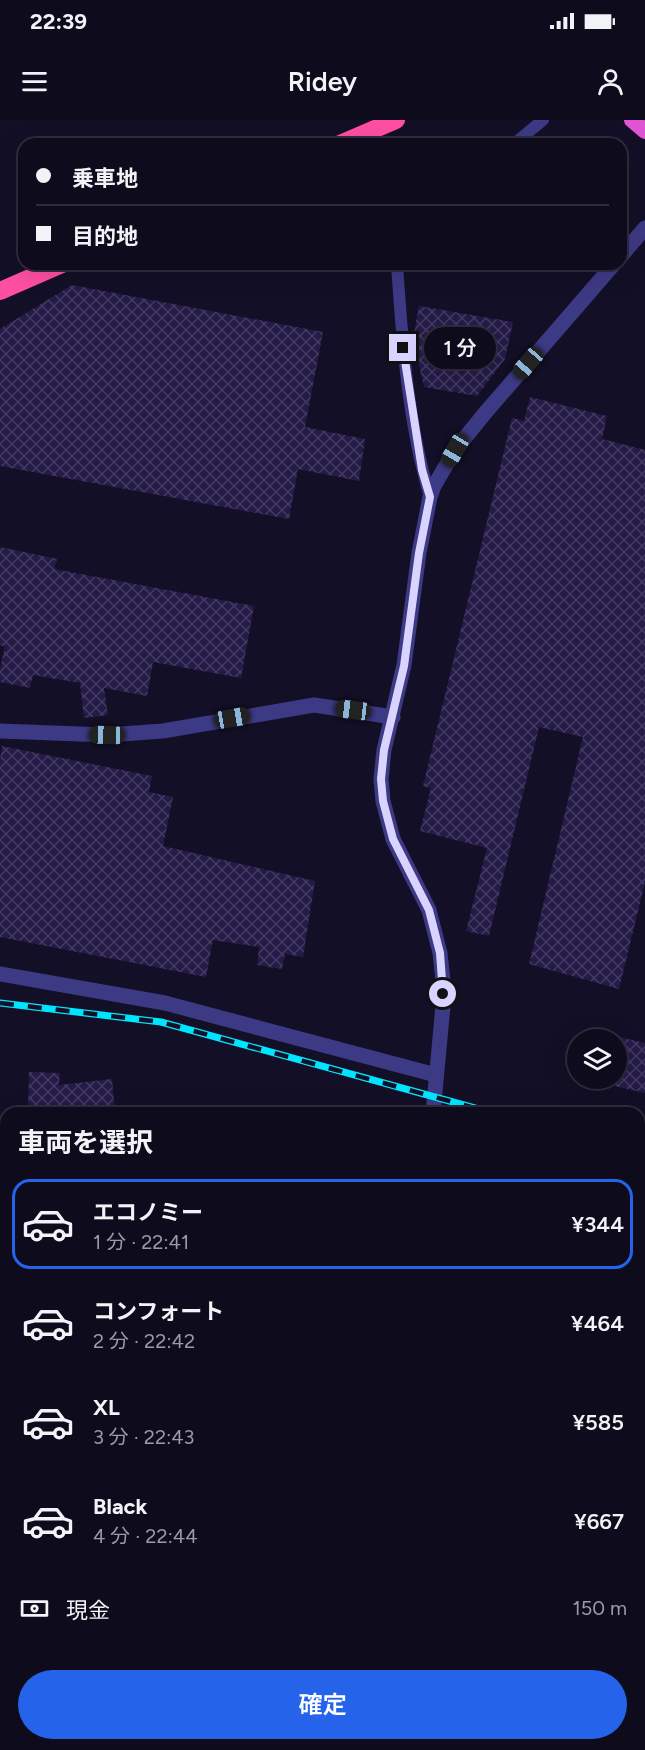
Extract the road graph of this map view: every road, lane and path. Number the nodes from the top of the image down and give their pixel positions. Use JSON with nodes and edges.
{"nodes":[{"id":1,"x":396,"y":120,"type":"edge"},
{"id":2,"x":543,"y":120,"type":"edge"},
{"id":3,"x":632,"y":120,"type":"edge"},
{"id":4,"x":645,"y":131,"type":"edge"},
{"id":5,"x":354,"y":138,"type":"edge"},
{"id":6,"x":521,"y":138,"type":"edge"},
{"id":7,"x":645,"y":228,"type":"edge"},
{"id":8,"x":627,"y":249,"type":"edge"},
{"id":9,"x":48,"y":270,"type":"edge"},
{"id":10,"x":397,"y":270,"type":"edge"},
{"id":11,"x":609,"y":270,"type":"edge"},
{"id":12,"x":0,"y":291,"type":"edge"},
{"id":13,"x":430,"y":497,"type":"junction"},
{"id":14,"x":393,"y":717,"type":"junction"},
{"id":15,"x":0,"y":731,"type":"edge"},
{"id":16,"x":0,"y":974,"type":"edge"},
{"id":17,"x":436,"y":1075,"type":"junction"},
{"id":18,"x":434,"y":1107,"type":"edge"}],
"edges":[{"from":1,"to":5,"type":"highway"},
{"from":2,"to":6,"type":"lane"},
{"from":3,"to":4,"type":"highway"},
{"from":7,"to":8,"type":"street"},
{"from":9,"to":12,"type":"highway"},
{"from":10,"to":13,"type":"lane"},
{"from":11,"to":13,"type":"street"},
{"from":13,"to":14,"type":"street"},
{"from":14,"to":15,"type":"street"},
{"from":14,"to":17,"type":"street"},
{"from":16,"to":17,"type":"street"},
{"from":17,"to":18,"type":"street"}]}
